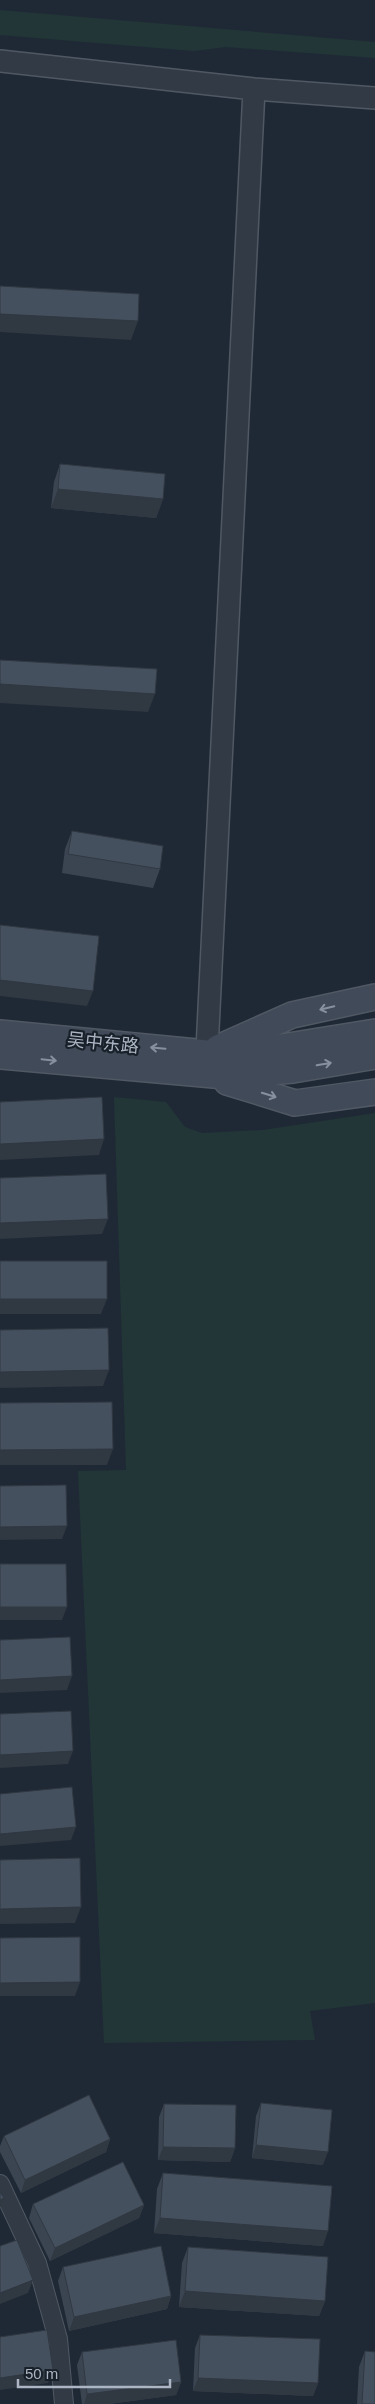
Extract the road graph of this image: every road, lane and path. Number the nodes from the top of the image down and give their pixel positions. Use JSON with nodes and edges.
{"nodes":[{"id":1,"x":0,"y":61,"type":"edge"},
{"id":2,"x":254,"y":89,"type":"junction"},
{"id":3,"x":375,"y":98,"type":"edge"},
{"id":4,"x":375,"y":997,"type":"edge"},
{"id":5,"x":375,"y":1032,"type":"edge"},
{"id":6,"x":0,"y":1033,"type":"edge"},
{"id":7,"x":0,"y":1056,"type":"edge"},
{"id":8,"x":375,"y":1056,"type":"edge"},
{"id":9,"x":206,"y":1064,"type":"junction"},
{"id":10,"x":375,"y":1092,"type":"edge"},
{"id":11,"x":0,"y":2184,"type":"edge"},
{"id":12,"x":64,"y":2404,"type":"edge"}],
"edges":[{"from":1,"to":2,"type":"street"},
{"from":2,"to":3,"type":"street"},
{"from":2,"to":9,"type":"street"},
{"from":4,"to":9,"type":"main road","one_way":true},
{"from":5,"to":9,"type":"main road"},
{"from":9,"to":6,"type":"main road","name":"吴中东路","one_way":true},
{"from":7,"to":9,"type":"main road","name":"吴中东路","one_way":true},
{"from":9,"to":8,"type":"main road","one_way":true},
{"from":9,"to":10,"type":"main road","one_way":true},
{"from":11,"to":12,"type":"street"}]}
